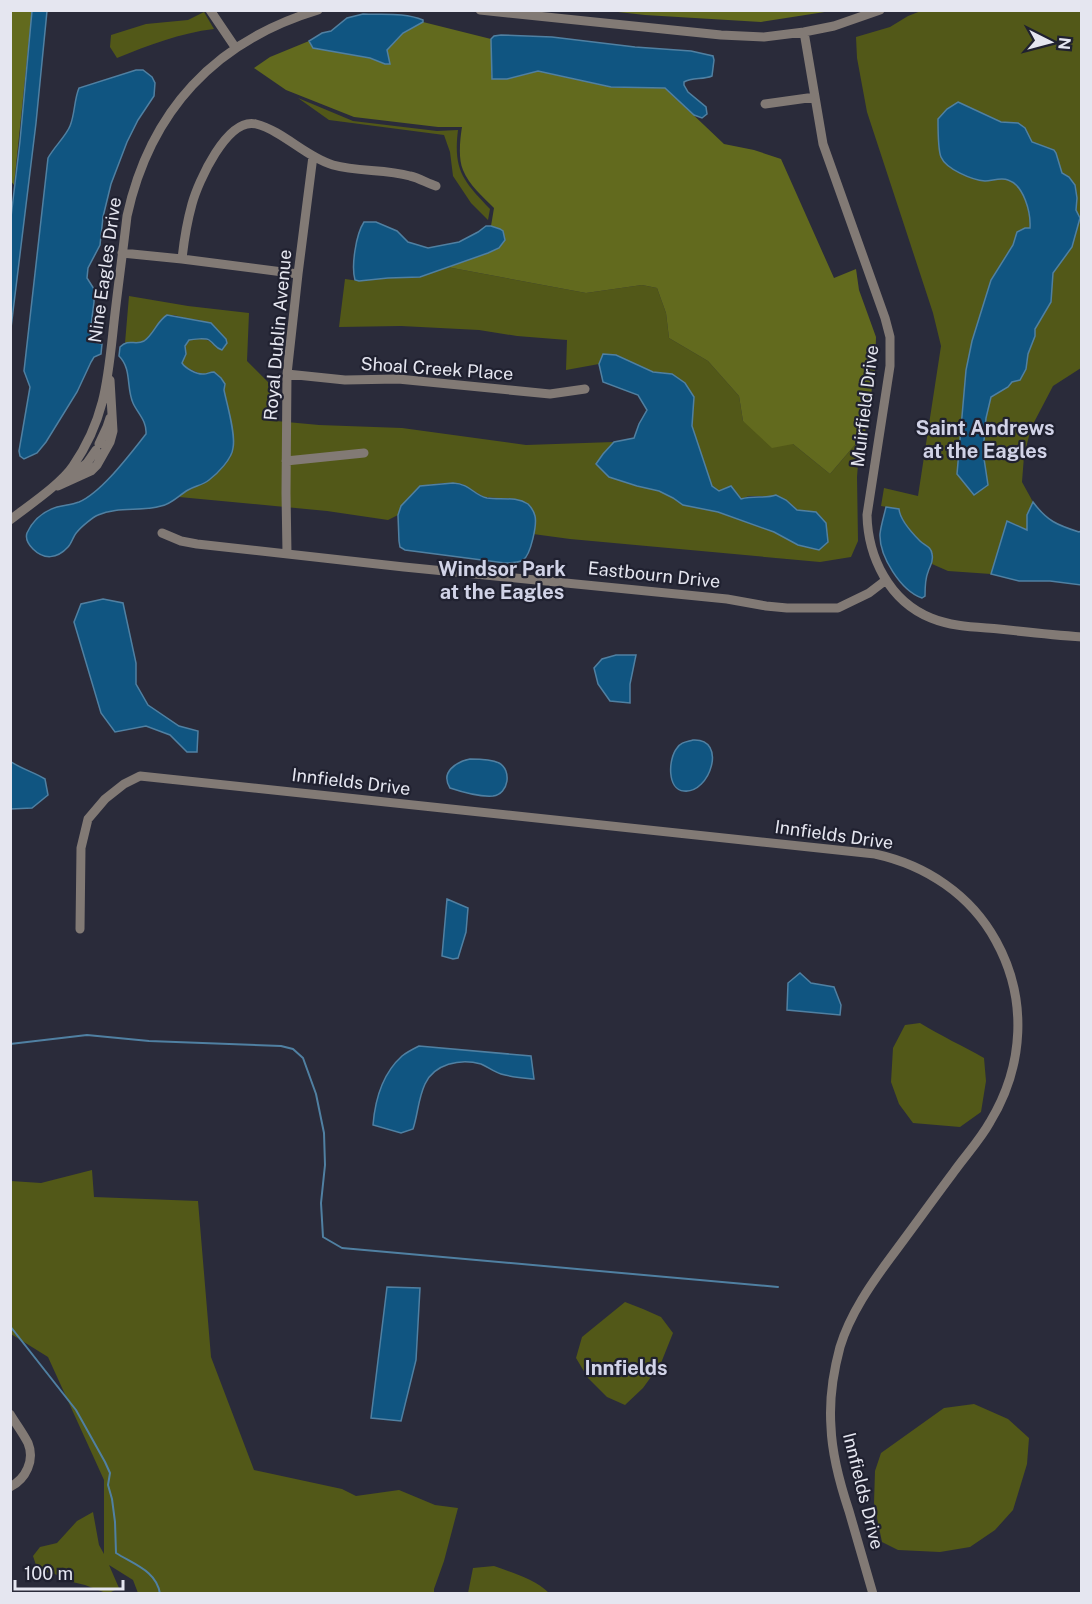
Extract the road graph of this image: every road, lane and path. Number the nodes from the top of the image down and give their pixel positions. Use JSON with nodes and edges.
{"nodes":[{"id":1,"x":210,"y":10,"type":"edge"},
{"id":2,"x":318,"y":10,"type":"edge"},
{"id":3,"x":480,"y":10,"type":"edge"},
{"id":4,"x":880,"y":10,"type":"edge"},
{"id":5,"x":804,"y":32,"type":"junction"},
{"id":6,"x":235,"y":47,"type":"junction"},
{"id":7,"x":815,"y":97,"type":"junction"},
{"id":8,"x":765,"y":104,"type":"dead end"},
{"id":9,"x":314,"y":156,"type":"junction"},
{"id":10,"x":436,"y":186,"type":"dead end"},
{"id":11,"x":122,"y":253,"type":"junction"},
{"id":12,"x":182,"y":259,"type":"junction"},
{"id":13,"x":298,"y":274,"type":"junction"},
{"id":14,"x":109,"y":372,"type":"junction"},
{"id":15,"x":287,"y":375,"type":"junction"},
{"id":16,"x":585,"y":389,"type":"dead end"},
{"id":17,"x":112,"y":410,"type":"junction"},
{"id":18,"x":364,"y":453,"type":"dead end"},
{"id":19,"x":286,"y":461,"type":"junction"},
{"id":20,"x":49,"y":490,"type":"junction"},
{"id":21,"x":10,"y":520,"type":"edge"},
{"id":22,"x":162,"y":533,"type":"dead end"},
{"id":23,"x":287,"y":553,"type":"junction"},
{"id":24,"x":886,"y":580,"type":"junction"},
{"id":25,"x":1082,"y":637,"type":"edge"},
{"id":26,"x":80,"y":929,"type":"dead end"},
{"id":27,"x":10,"y":1414,"type":"edge"},
{"id":28,"x":10,"y":1487,"type":"edge"},
{"id":29,"x":873,"y":1593,"type":"edge"}],
"edges":[{"from":1,"to":6,"type":"street"},
{"from":2,"to":6,"type":"street","name":"Nine Eagles Drive"},
{"from":3,"to":5,"type":"street"},
{"from":4,"to":5,"type":"street"},
{"from":5,"to":7,"type":"street","name":"Muirfield Drive"},
{"from":6,"to":11,"type":"street","name":"Nine Eagles Drive"},
{"from":7,"to":8,"type":"street"},
{"from":7,"to":24,"type":"street","name":"Muirfield Drive"},
{"from":9,"to":10,"type":"street"},
{"from":9,"to":12,"type":"street"},
{"from":9,"to":13,"type":"street","name":"Royal Dublin Avenue"},
{"from":11,"to":12,"type":"street"},
{"from":11,"to":14,"type":"street","name":"Nine Eagles Drive"},
{"from":12,"to":13,"type":"street"},
{"from":13,"to":15,"type":"street","name":"Royal Dublin Avenue"},
{"from":14,"to":17,"type":"street","name":"Nine Eagles Drive"},
{"from":14,"to":20,"type":"street","name":"Nine Eagles Drive"},
{"from":15,"to":16,"type":"street","name":"Shoal Creek Place"},
{"from":15,"to":19,"type":"street","name":"Royal Dublin Avenue"},
{"from":17,"to":20,"type":"street","name":"Nine Eagles Drive"},
{"from":17,"to":20,"type":"street","name":"Nine Eagles Drive"},
{"from":18,"to":19,"type":"street"},
{"from":19,"to":23,"type":"street","name":"Royal Dublin Avenue"},
{"from":20,"to":21,"type":"street","name":"Nine Eagles Drive"},
{"from":22,"to":23,"type":"street","name":"Eastbourn Drive"},
{"from":23,"to":24,"type":"street","name":"Eastbourn Drive"},
{"from":24,"to":25,"type":"street","name":"Muirfield Drive"},
{"from":26,"to":29,"type":"street","name":"Innfields Drive"},
{"from":27,"to":28,"type":"street"}]}
